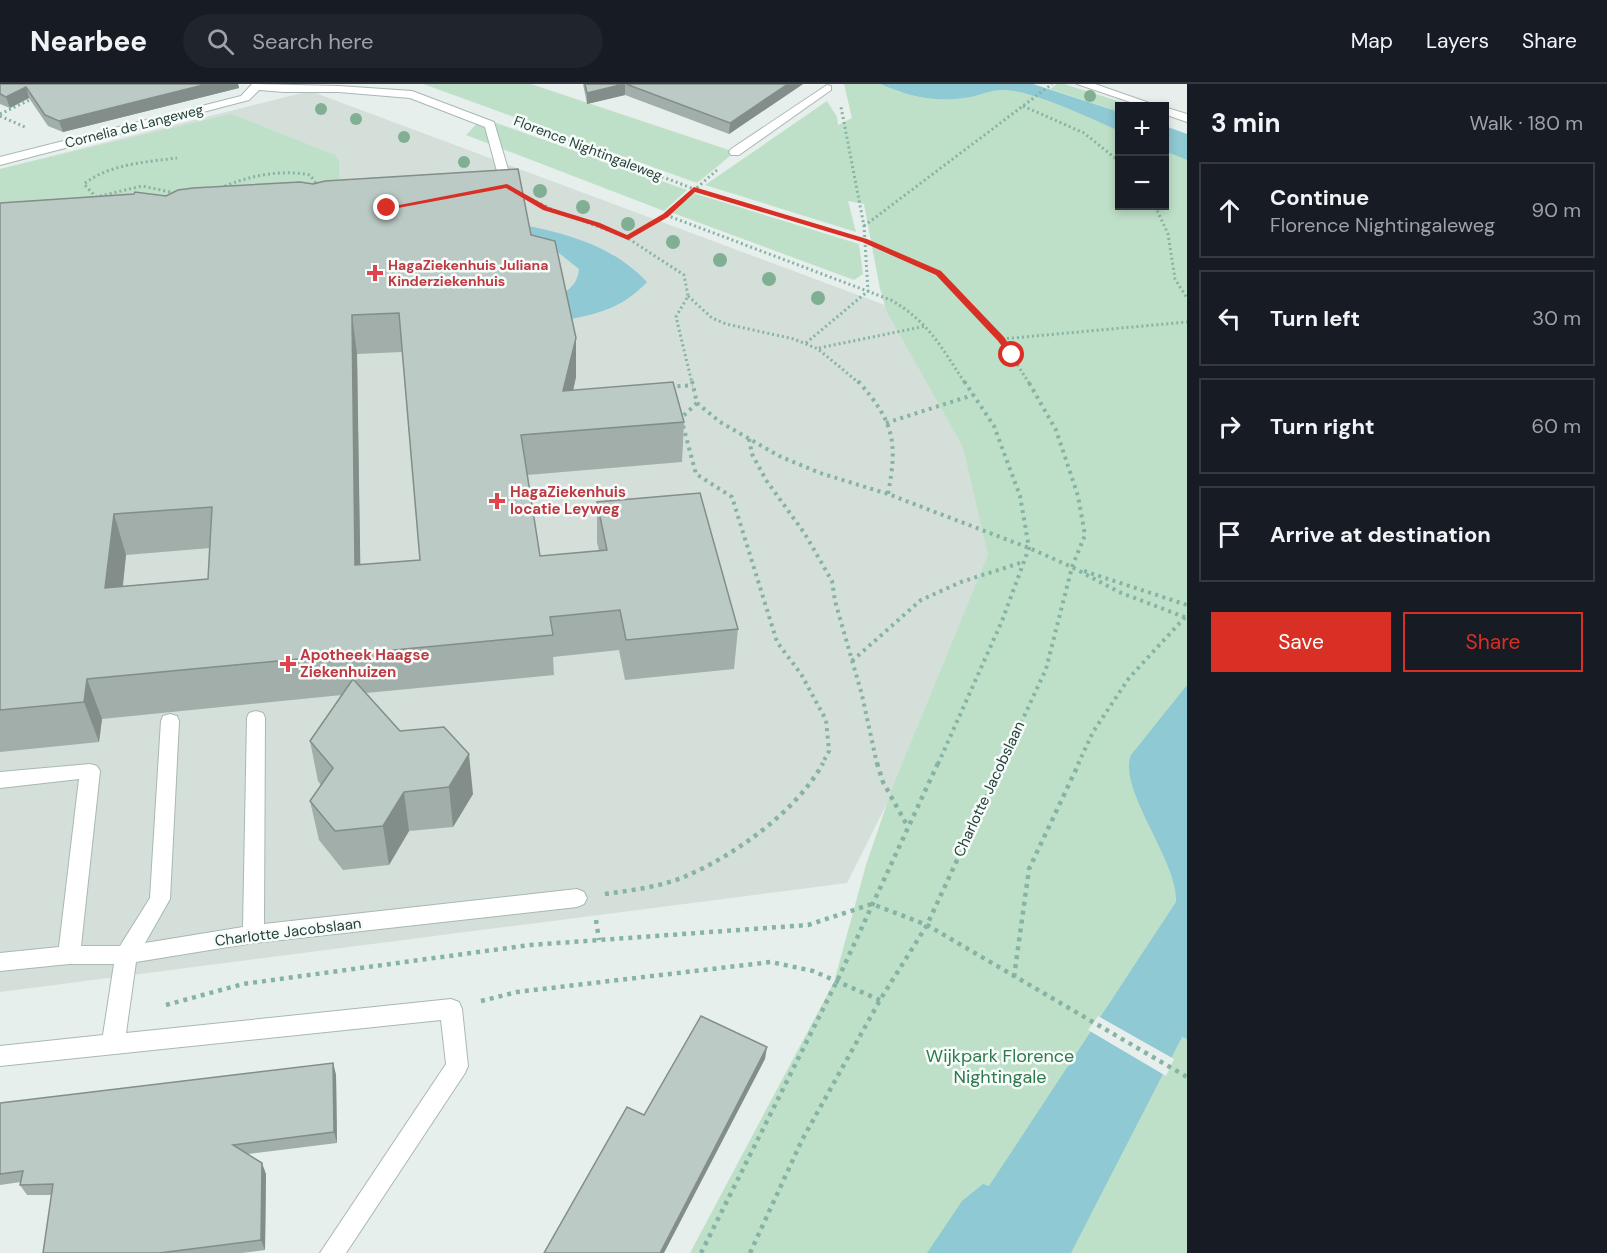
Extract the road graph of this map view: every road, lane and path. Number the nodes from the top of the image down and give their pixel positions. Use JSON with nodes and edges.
{"nodes":[{"id":1,"x":382,"y":84,"type":"edge"},
{"id":2,"x":1051,"y":84,"type":"edge"},
{"id":3,"x":1083,"y":84,"type":"edge"},
{"id":4,"x":257,"y":85,"type":"edge"},
{"id":5,"x":823,"y":86,"type":"edge"},
{"id":6,"x":412,"y":95,"type":"junction"},
{"id":7,"x":36,"y":97,"type":"edge"},
{"id":8,"x":1139,"y":102,"type":"edge"},
{"id":9,"x":1022,"y":106,"type":"junction"},
{"id":10,"x":1169,"y":112,"type":"edge"},
{"id":11,"x":0,"y":114,"type":"edge"},
{"id":12,"x":1187,"y":117,"type":"edge"},
{"id":13,"x":513,"y":120,"type":"dead end"},
{"id":14,"x":735,"y":152,"type":"joint"},
{"id":15,"x":2,"y":158,"type":"edge"},
{"id":16,"x":177,"y":158,"type":"dead end"},
{"id":17,"x":1115,"y":159,"type":"edge"},
{"id":18,"x":507,"y":186,"type":"joint"},
{"id":19,"x":694,"y":189,"type":"junction"},
{"id":20,"x":212,"y":191,"type":"edge"},
{"id":21,"x":320,"y":193,"type":"edge"},
{"id":22,"x":177,"y":194,"type":"edge"},
{"id":23,"x":1157,"y":210,"type":"edge"},
{"id":24,"x":666,"y":215,"type":"junction"},
{"id":25,"x":864,"y":226,"type":"junction"},
{"id":26,"x":628,"y":237,"type":"junction"},
{"id":27,"x":865,"y":241,"type":"junction"},
{"id":28,"x":868,"y":291,"type":"junction"},
{"id":29,"x":688,"y":296,"type":"junction"},
{"id":30,"x":1187,"y":298,"type":"edge"},
{"id":31,"x":1187,"y":322,"type":"edge"},
{"id":32,"x":927,"y":326,"type":"junction"},
{"id":33,"x":1001,"y":339,"type":"junction"},
{"id":34,"x":806,"y":343,"type":"junction"},
{"id":35,"x":818,"y":349,"type":"junction"},
{"id":36,"x":693,"y":385,"type":"junction"},
{"id":37,"x":670,"y":387,"type":"edge"},
{"id":38,"x":974,"y":395,"type":"junction"},
{"id":39,"x":697,"y":403,"type":"junction"},
{"id":40,"x":886,"y":423,"type":"junction"},
{"id":41,"x":749,"y":439,"type":"junction"},
{"id":42,"x":888,"y":494,"type":"junction"},
{"id":43,"x":1029,"y":548,"type":"junction"},
{"id":44,"x":1024,"y":562,"type":"junction"},
{"id":45,"x":1072,"y":567,"type":"junction"},
{"id":46,"x":1187,"y":605,"type":"edge"},
{"id":47,"x":1186,"y":617,"type":"edge"},
{"id":48,"x":852,"y":661,"type":"junction"},
{"id":49,"x":256,"y":718,"type":"edge"},
{"id":50,"x":170,"y":721,"type":"edge"},
{"id":51,"x":0,"y":780,"type":"edge"},
{"id":52,"x":909,"y":827,"type":"junction"},
{"id":53,"x":577,"y":898,"type":"joint"},
{"id":54,"x":872,"y":904,"type":"junction"},
{"id":55,"x":927,"y":925,"type":"junction"},
{"id":56,"x":253,"y":934,"type":"junction"},
{"id":57,"x":69,"y":955,"type":"junction"},
{"id":58,"x":126,"y":955,"type":"junction"},
{"id":59,"x":0,"y":962,"type":"edge"},
{"id":60,"x":1014,"y":977,"type":"junction"},
{"id":61,"x":838,"y":979,"type":"junction"},
{"id":62,"x":880,"y":1000,"type":"junction"},
{"id":63,"x":451,"y":1009,"type":"junction"},
{"id":64,"x":118,"y":1017,"type":"junction"},
{"id":65,"x":113,"y":1044,"type":"junction"},
{"id":66,"x":0,"y":1056,"type":"edge"},
{"id":67,"x":1185,"y":1076,"type":"edge"},
{"id":68,"x":332,"y":1253,"type":"edge"},
{"id":69,"x":701,"y":1253,"type":"edge"},
{"id":70,"x":750,"y":1253,"type":"edge"}],
"edges":[{"from":1,"to":6,"type":"street","name":"Florence Nightingaleweg"},
{"from":2,"to":9,"type":"path"},
{"from":3,"to":8,"type":"street"},
{"from":4,"to":6,"type":"street","name":"Florence Nightingaleweg"},
{"from":4,"to":15,"type":"street","name":"Cornelia de Langeweg"},
{"from":5,"to":14,"type":"street"},
{"from":5,"to":25,"type":"path"},
{"from":6,"to":18,"type":"street","name":"Florence Nightingaleweg"},
{"from":7,"to":11,"type":"path"},
{"from":9,"to":17,"type":"path"},
{"from":9,"to":25,"type":"path"},
{"from":10,"to":12,"type":"street"},
{"from":13,"to":19,"type":"path","name":"Florence Nightingaleweg"},
{"from":14,"to":19,"type":"path"},
{"from":16,"to":22,"type":"path"},
{"from":18,"to":26,"type":"path"},
{"from":19,"to":24,"type":"path"},
{"from":19,"to":27,"type":"path","name":"Florence Nightingaleweg"},
{"from":20,"to":21,"type":"path"},
{"from":23,"to":30,"type":"path"},
{"from":24,"to":26,"type":"path"},
{"from":24,"to":28,"type":"path"},
{"from":25,"to":27,"type":"path"},
{"from":26,"to":29,"type":"path"},
{"from":27,"to":28,"type":"path"},
{"from":27,"to":33,"type":"path","name":"Florence Nightingaleweg"},
{"from":28,"to":32,"type":"path"},
{"from":28,"to":34,"type":"path"},
{"from":29,"to":34,"type":"path"},
{"from":29,"to":36,"type":"path"},
{"from":31,"to":33,"type":"path"},
{"from":32,"to":35,"type":"path"},
{"from":32,"to":38,"type":"path"},
{"from":33,"to":45,"type":"path","name":"Florence Nightingaleweg"},
{"from":34,"to":35,"type":"path"},
{"from":35,"to":40,"type":"path"},
{"from":36,"to":37,"type":"path"},
{"from":36,"to":39,"type":"path"},
{"from":38,"to":40,"type":"path"},
{"from":38,"to":43,"type":"path"},
{"from":39,"to":41,"type":"path"},
{"from":39,"to":53,"type":"path"},
{"from":40,"to":42,"type":"path"},
{"from":41,"to":42,"type":"path"},
{"from":41,"to":48,"type":"path"},
{"from":42,"to":43,"type":"path"},
{"from":43,"to":44,"type":"path"},
{"from":43,"to":45,"type":"path"},
{"from":44,"to":48,"type":"path"},
{"from":44,"to":52,"type":"path"},
{"from":45,"to":46,"type":"path"},
{"from":45,"to":47,"type":"path"},
{"from":45,"to":55,"type":"path","name":"Charlotte Jacobslaan"},
{"from":47,"to":60,"type":"path"},
{"from":48,"to":52,"type":"path"},
{"from":49,"to":56,"type":"street"},
{"from":50,"to":58,"type":"street"},
{"from":51,"to":57,"type":"street"},
{"from":52,"to":54,"type":"path"},
{"from":53,"to":56,"type":"street","name":"Charlotte Jacobslaan"},
{"from":54,"to":55,"type":"path"},
{"from":54,"to":61,"type":"path"},
{"from":54,"to":64,"type":"path"},
{"from":55,"to":60,"type":"path"},
{"from":55,"to":62,"type":"path","name":"Charlotte Jacobslaan"},
{"from":56,"to":58,"type":"street","name":"Charlotte Jacobslaan"},
{"from":57,"to":58,"type":"street","name":"Charlotte Jacobslaan"},
{"from":57,"to":59,"type":"street","name":"Charlotte Jacobslaan"},
{"from":58,"to":64,"type":"street"},
{"from":60,"to":67,"type":"path"},
{"from":61,"to":62,"type":"path"},
{"from":61,"to":63,"type":"path"},
{"from":61,"to":69,"type":"path"},
{"from":62,"to":70,"type":"path","name":"Charlotte Jacobslaan"},
{"from":63,"to":65,"type":"street"},
{"from":63,"to":68,"type":"street"},
{"from":64,"to":65,"type":"street"},
{"from":65,"to":66,"type":"street"}]}
